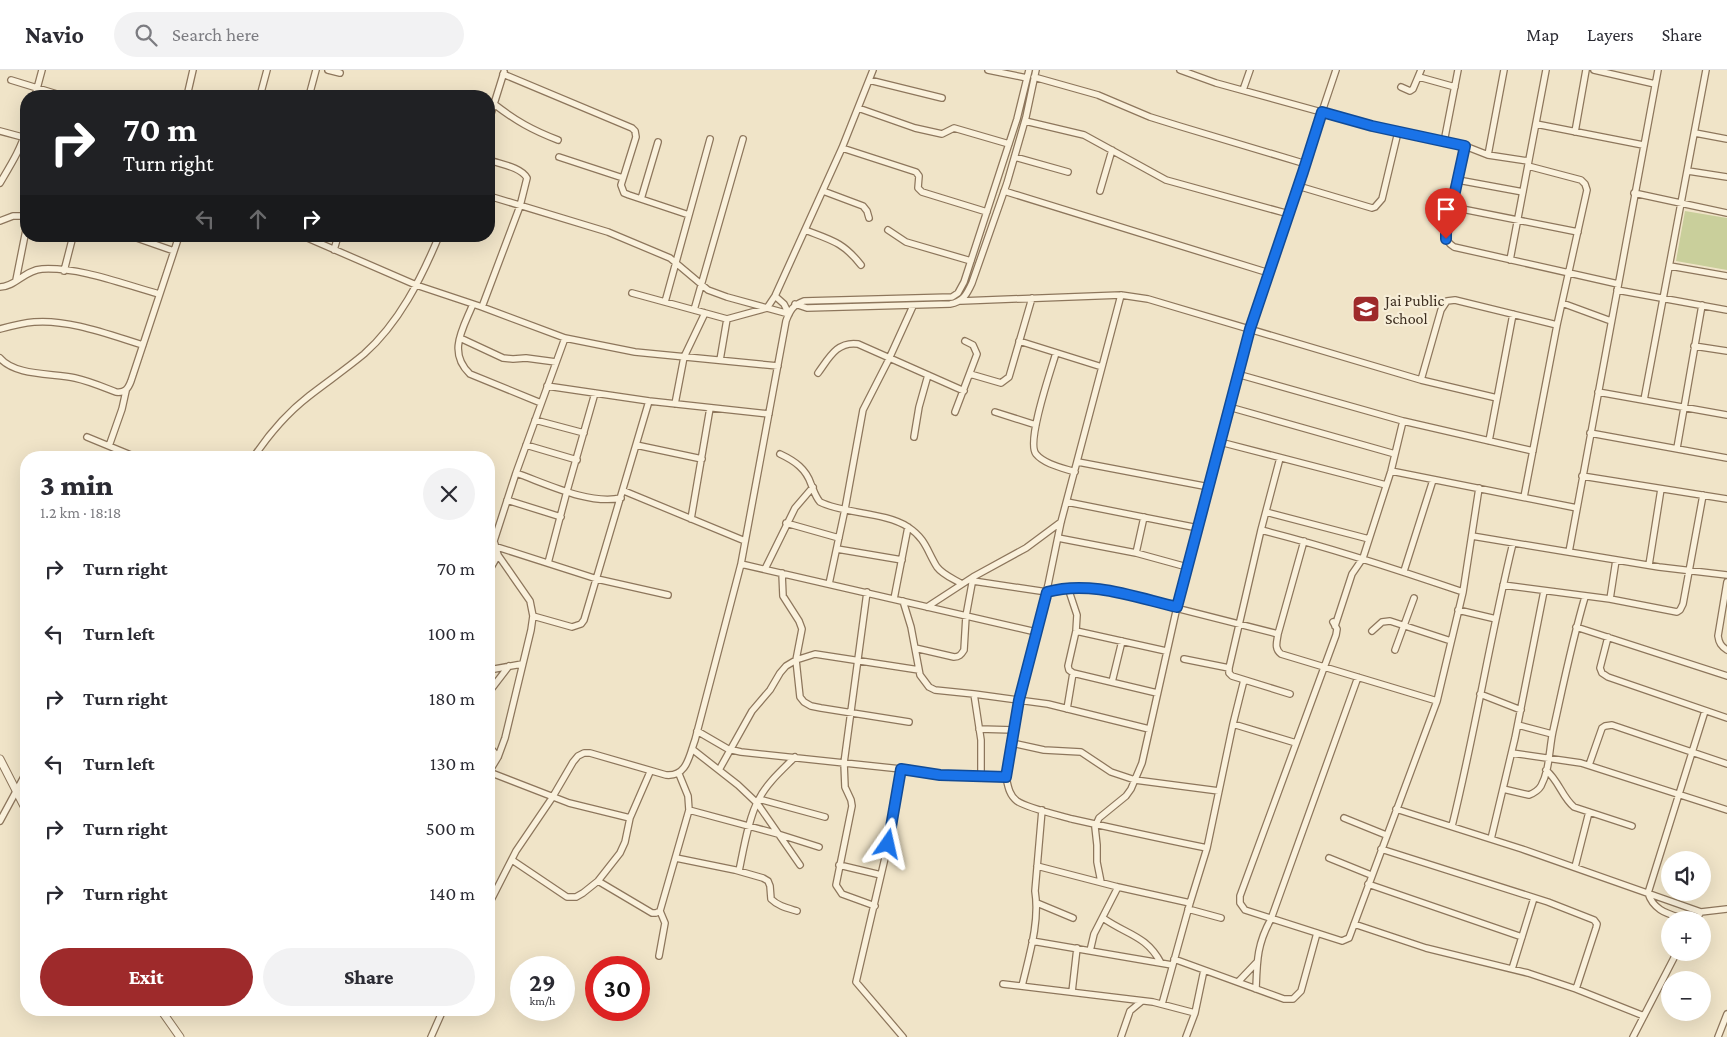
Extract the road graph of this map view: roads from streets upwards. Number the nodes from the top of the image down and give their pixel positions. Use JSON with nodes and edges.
{"nodes":[{"id":1,"x":42,"y":70,"type":"edge"},
{"id":2,"x":193,"y":70,"type":"edge"},
{"id":3,"x":267,"y":70,"type":"edge"},
{"id":4,"x":316,"y":70,"type":"edge"},
{"id":5,"x":328,"y":70,"type":"edge"},
{"id":6,"x":873,"y":70,"type":"edge"},
{"id":7,"x":988,"y":70,"type":"edge"},
{"id":8,"x":1028,"y":70,"type":"edge"},
{"id":9,"x":1180,"y":70,"type":"edge"},
{"id":10,"x":1250,"y":70,"type":"edge"},
{"id":11,"x":1336,"y":70,"type":"edge"},
{"id":12,"x":1458,"y":70,"type":"edge"},
{"id":13,"x":1504,"y":70,"type":"edge"},
{"id":14,"x":1546,"y":70,"type":"edge"},
{"id":15,"x":1586,"y":70,"type":"edge"},
{"id":16,"x":1594,"y":70,"type":"edge"},
{"id":17,"x":1658,"y":70,"type":"edge"},
{"id":18,"x":1706,"y":70,"type":"edge"},
{"id":19,"x":504,"y":72,"type":"edge"},
{"id":20,"x":340,"y":73,"type":"dead end"},
{"id":21,"x":1035,"y":73,"type":"edge"},
{"id":22,"x":1420,"y":73,"type":"edge"},
{"id":23,"x":1027,"y":78,"type":"junction"},
{"id":24,"x":11,"y":80,"type":"dead end"},
{"id":25,"x":870,"y":80,"type":"junction"},
{"id":26,"x":1655,"y":84,"type":"junction"},
{"id":27,"x":1401,"y":87,"type":"dead end"},
{"id":28,"x":1455,"y":87,"type":"junction"},
{"id":29,"x":37,"y":88,"type":"junction"},
{"id":30,"x":44,"y":90,"type":"edge"},
{"id":31,"x":188,"y":90,"type":"edge"},
{"id":32,"x":262,"y":90,"type":"edge"},
{"id":33,"x":311,"y":90,"type":"edge"},
{"id":34,"x":1243,"y":90,"type":"junction"},
{"id":35,"x":942,"y":98,"type":"dead end"},
{"id":36,"x":495,"y":101,"type":"edge"},
{"id":37,"x":495,"y":105,"type":"edge"},
{"id":38,"x":858,"y":108,"type":"junction"},
{"id":39,"x":1322,"y":112,"type":"junction"},
{"id":40,"x":1025,"y":121,"type":"junction"},
{"id":41,"x":1536,"y":124,"type":"junction"},
{"id":42,"x":0,"y":131,"type":"edge"},
{"id":43,"x":1398,"y":132,"type":"junction"},
{"id":44,"x":1575,"y":132,"type":"junction"},
{"id":45,"x":1695,"y":133,"type":"junction"},
{"id":46,"x":20,"y":136,"type":"edge"},
{"id":47,"x":710,"y":139,"type":"dead end"},
{"id":48,"x":1727,"y":139,"type":"edge"},
{"id":49,"x":558,"y":140,"type":"dead end"},
{"id":50,"x":744,"y":140,"type":"dead end"},
{"id":51,"x":658,"y":142,"type":"dead end"},
{"id":52,"x":1444,"y":142,"type":"junction"},
{"id":53,"x":1009,"y":144,"type":"junction"},
{"id":54,"x":1644,"y":145,"type":"junction"},
{"id":55,"x":1465,"y":146,"type":"junction"},
{"id":56,"x":20,"y":148,"type":"edge"},
{"id":57,"x":842,"y":148,"type":"junction"},
{"id":58,"x":1112,"y":150,"type":"junction"},
{"id":59,"x":1488,"y":155,"type":"junction"},
{"id":60,"x":559,"y":157,"type":"dead end"},
{"id":61,"x":1015,"y":157,"type":"junction"},
{"id":62,"x":495,"y":162,"type":"edge"},
{"id":63,"x":1306,"y":164,"type":"junction"},
{"id":64,"x":1528,"y":164,"type":"junction"},
{"id":65,"x":1688,"y":171,"type":"junction"},
{"id":66,"x":1068,"y":172,"type":"dead end"},
{"id":67,"x":1727,"y":177,"type":"edge"},
{"id":68,"x":623,"y":178,"type":"junction"},
{"id":69,"x":1458,"y":180,"type":"junction"},
{"id":70,"x":0,"y":183,"type":"edge"},
{"id":71,"x":1298,"y":186,"type":"junction"},
{"id":72,"x":823,"y":191,"type":"junction"},
{"id":73,"x":1004,"y":191,"type":"junction"},
{"id":74,"x":1100,"y":191,"type":"dead end"},
{"id":75,"x":1522,"y":192,"type":"junction"},
{"id":76,"x":1634,"y":193,"type":"junction"},
{"id":77,"x":495,"y":198,"type":"edge"},
{"id":78,"x":641,"y":199,"type":"junction"},
{"id":79,"x":1682,"y":204,"type":"junction"},
{"id":80,"x":520,"y":206,"type":"junction"},
{"id":81,"x":1452,"y":207,"type":"junction"},
{"id":82,"x":987,"y":212,"type":"junction"},
{"id":83,"x":1727,"y":212,"type":"edge"},
{"id":84,"x":1289,"y":214,"type":"junction"},
{"id":85,"x":689,"y":215,"type":"junction"},
{"id":86,"x":20,"y":216,"type":"edge"},
{"id":87,"x":869,"y":218,"type":"dead end"},
{"id":88,"x":0,"y":221,"type":"edge"},
{"id":89,"x":1517,"y":221,"type":"junction"},
{"id":90,"x":805,"y":230,"type":"junction"},
{"id":91,"x":888,"y":230,"type":"dead end"},
{"id":92,"x":1578,"y":232,"type":"junction"},
{"id":93,"x":24,"y":242,"type":"edge"},
{"id":94,"x":71,"y":242,"type":"edge"},
{"id":95,"x":149,"y":242,"type":"edge"},
{"id":96,"x":177,"y":242,"type":"edge"},
{"id":97,"x":316,"y":242,"type":"edge"},
{"id":98,"x":336,"y":242,"type":"edge"},
{"id":99,"x":437,"y":242,"type":"edge"},
{"id":100,"x":174,"y":250,"type":"junction"},
{"id":101,"x":334,"y":250,"type":"junction"},
{"id":102,"x":1510,"y":260,"type":"junction"},
{"id":103,"x":971,"y":261,"type":"junction"},
{"id":104,"x":676,"y":262,"type":"junction"},
{"id":105,"x":861,"y":265,"type":"dead end"},
{"id":106,"x":1670,"y":266,"type":"junction"},
{"id":107,"x":64,"y":271,"type":"junction"},
{"id":108,"x":1269,"y":273,"type":"junction"},
{"id":109,"x":1569,"y":273,"type":"junction"},
{"id":110,"x":1727,"y":276,"type":"edge"},
{"id":111,"x":16,"y":280,"type":"junction"},
{"id":112,"x":416,"y":285,"type":"junction"},
{"id":113,"x":702,"y":286,"type":"junction"},
{"id":114,"x":0,"y":287,"type":"edge"},
{"id":115,"x":1617,"y":287,"type":"junction"},
{"id":116,"x":632,"y":293,"type":"dead end"},
{"id":117,"x":159,"y":294,"type":"junction"},
{"id":118,"x":1121,"y":295,"type":"junction"},
{"id":119,"x":775,"y":296,"type":"junction"},
{"id":120,"x":1032,"y":298,"type":"junction"},
{"id":121,"x":1664,"y":299,"type":"junction"},
{"id":122,"x":961,"y":300,"type":"junction"},
{"id":123,"x":665,"y":302,"type":"junction"},
{"id":124,"x":1562,"y":303,"type":"junction"},
{"id":125,"x":473,"y":304,"type":"junction"},
{"id":126,"x":795,"y":304,"type":"junction"},
{"id":127,"x":1702,"y":305,"type":"junction"},
{"id":128,"x":913,"y":306,"type":"junction"},
{"id":129,"x":482,"y":307,"type":"junction"},
{"id":130,"x":767,"y":308,"type":"junction"},
{"id":131,"x":694,"y":310,"type":"junction"},
{"id":132,"x":1727,"y":310,"type":"edge"},
{"id":133,"x":705,"y":313,"type":"junction"},
{"id":134,"x":789,"y":314,"type":"junction"},
{"id":135,"x":1513,"y":314,"type":"junction"},
{"id":136,"x":727,"y":319,"type":"junction"},
{"id":137,"x":1611,"y":321,"type":"junction"},
{"id":138,"x":1557,"y":325,"type":"junction"},
{"id":139,"x":0,"y":328,"type":"edge"},
{"id":140,"x":1250,"y":329,"type":"junction"},
{"id":141,"x":460,"y":338,"type":"junction"},
{"id":142,"x":565,"y":338,"type":"junction"},
{"id":143,"x":965,"y":341,"type":"dead end"},
{"id":144,"x":1019,"y":341,"type":"junction"},
{"id":145,"x":143,"y":345,"type":"junction"},
{"id":146,"x":1694,"y":346,"type":"junction"},
{"id":147,"x":1727,"y":351,"type":"edge"},
{"id":148,"x":1056,"y":352,"type":"junction"},
{"id":149,"x":684,"y":357,"type":"junction"},
{"id":150,"x":0,"y":358,"type":"edge"},
{"id":151,"x":889,"y":358,"type":"junction"},
{"id":152,"x":720,"y":360,"type":"junction"},
{"id":153,"x":556,"y":362,"type":"junction"},
{"id":154,"x":778,"y":366,"type":"junction"},
{"id":155,"x":1102,"y":367,"type":"junction"},
{"id":156,"x":818,"y":372,"type":"dead end"},
{"id":157,"x":970,"y":374,"type":"junction"},
{"id":158,"x":1237,"y":374,"type":"junction"},
{"id":159,"x":928,"y":376,"type":"junction"},
{"id":160,"x":1421,"y":380,"type":"junction"},
{"id":161,"x":547,"y":386,"type":"junction"},
{"id":162,"x":126,"y":390,"type":"junction"},
{"id":163,"x":964,"y":391,"type":"junction"},
{"id":164,"x":1598,"y":392,"type":"junction"},
{"id":165,"x":595,"y":393,"type":"junction"},
{"id":166,"x":1497,"y":398,"type":"junction"},
{"id":167,"x":1644,"y":400,"type":"junction"},
{"id":168,"x":649,"y":401,"type":"junction"},
{"id":169,"x":541,"y":403,"type":"junction"},
{"id":170,"x":675,"y":404,"type":"junction"},
{"id":171,"x":1229,"y":407,"type":"junction"},
{"id":172,"x":1683,"y":407,"type":"junction"},
{"id":173,"x":710,"y":408,"type":"junction"},
{"id":174,"x":955,"y":412,"type":"dead end"},
{"id":175,"x":995,"y":412,"type":"dead end"},
{"id":176,"x":769,"y":414,"type":"junction"},
{"id":177,"x":1727,"y":415,"type":"edge"},
{"id":178,"x":535,"y":420,"type":"junction"},
{"id":179,"x":1403,"y":421,"type":"junction"},
{"id":180,"x":1036,"y":426,"type":"junction"},
{"id":181,"x":584,"y":433,"type":"junction"},
{"id":182,"x":1590,"y":433,"type":"junction"},
{"id":183,"x":87,"y":437,"type":"dead end"},
{"id":184,"x":914,"y":437,"type":"dead end"},
{"id":185,"x":1489,"y":441,"type":"junction"},
{"id":186,"x":1220,"y":442,"type":"junction"},
{"id":187,"x":526,"y":445,"type":"junction"},
{"id":188,"x":636,"y":445,"type":"junction"},
{"id":189,"x":109,"y":446,"type":"junction"},
{"id":190,"x":1676,"y":448,"type":"junction"},
{"id":191,"x":121,"y":451,"type":"edge"},
{"id":192,"x":258,"y":451,"type":"edge"},
{"id":193,"x":1533,"y":451,"type":"junction"},
{"id":194,"x":780,"y":454,"type":"dead end"},
{"id":195,"x":1395,"y":454,"type":"junction"},
{"id":196,"x":1280,"y":458,"type":"junction"},
{"id":197,"x":1727,"y":458,"type":"edge"},
{"id":198,"x":702,"y":459,"type":"junction"},
{"id":199,"x":577,"y":460,"type":"junction"},
{"id":200,"x":1078,"y":462,"type":"junction"},
{"id":201,"x":1391,"y":471,"type":"junction"},
{"id":202,"x":1075,"y":472,"type":"junction"},
{"id":203,"x":516,"y":473,"type":"junction"},
{"id":204,"x":1582,"y":476,"type":"junction"},
{"id":205,"x":1433,"y":480,"type":"junction"},
{"id":206,"x":1386,"y":485,"type":"junction"},
{"id":207,"x":812,"y":487,"type":"junction"},
{"id":208,"x":1209,"y":487,"type":"junction"},
{"id":209,"x":1479,"y":488,"type":"junction"},
{"id":210,"x":1661,"y":489,"type":"junction"},
{"id":211,"x":566,"y":491,"type":"junction"},
{"id":212,"x":624,"y":491,"type":"junction"},
{"id":213,"x":1702,"y":495,"type":"junction"},
{"id":214,"x":1524,"y":497,"type":"junction"},
{"id":215,"x":622,"y":498,"type":"junction"},
{"id":216,"x":1727,"y":499,"type":"edge"},
{"id":217,"x":507,"y":500,"type":"junction"},
{"id":218,"x":1067,"y":502,"type":"junction"},
{"id":219,"x":845,"y":508,"type":"junction"},
{"id":220,"x":1577,"y":508,"type":"junction"},
{"id":221,"x":1266,"y":512,"type":"junction"},
{"id":222,"x":561,"y":517,"type":"junction"},
{"id":223,"x":1144,"y":517,"type":"junction"},
{"id":224,"x":691,"y":519,"type":"junction"},
{"id":225,"x":1061,"y":522,"type":"junction"},
{"id":226,"x":786,"y":523,"type":"junction"},
{"id":227,"x":908,"y":527,"type":"junction"},
{"id":228,"x":1198,"y":528,"type":"junction"},
{"id":229,"x":1260,"y":530,"type":"junction"},
{"id":230,"x":1472,"y":536,"type":"junction"},
{"id":231,"x":495,"y":537,"type":"edge"},
{"id":232,"x":839,"y":538,"type":"junction"},
{"id":233,"x":1058,"y":538,"type":"junction"},
{"id":234,"x":1369,"y":539,"type":"junction"},
{"id":235,"x":1304,"y":541,"type":"junction"},
{"id":236,"x":745,"y":542,"type":"junction"},
{"id":237,"x":1513,"y":543,"type":"junction"},
{"id":238,"x":495,"y":546,"type":"edge"},
{"id":239,"x":495,"y":548,"type":"edge"},
{"id":240,"x":837,"y":549,"type":"junction"},
{"id":241,"x":1569,"y":552,"type":"junction"},
{"id":242,"x":1136,"y":553,"type":"junction"},
{"id":243,"x":498,"y":554,"type":"junction"},
{"id":244,"x":1362,"y":558,"type":"junction"},
{"id":245,"x":495,"y":560,"type":"edge"},
{"id":246,"x":902,"y":560,"type":"junction"},
{"id":247,"x":1616,"y":560,"type":"junction"},
{"id":248,"x":548,"y":563,"type":"junction"},
{"id":249,"x":740,"y":564,"type":"junction"},
{"id":250,"x":1649,"y":565,"type":"junction"},
{"id":251,"x":1188,"y":567,"type":"junction"},
{"id":252,"x":765,"y":569,"type":"junction"},
{"id":253,"x":1689,"y":570,"type":"junction"},
{"id":254,"x":1404,"y":572,"type":"junction"},
{"id":255,"x":782,"y":573,"type":"junction"},
{"id":256,"x":1727,"y":575,"type":"edge"},
{"id":257,"x":597,"y":579,"type":"junction"},
{"id":258,"x":973,"y":579,"type":"junction"},
{"id":259,"x":1727,"y":582,"type":"edge"},
{"id":260,"x":829,"y":584,"type":"junction"},
{"id":261,"x":962,"y":584,"type":"junction"},
{"id":262,"x":1503,"y":585,"type":"junction"},
{"id":263,"x":1068,"y":588,"type":"junction"},
{"id":264,"x":1544,"y":591,"type":"junction"},
{"id":265,"x":867,"y":592,"type":"junction"},
{"id":266,"x":1047,"y":592,"type":"junction"},
{"id":267,"x":1463,"y":592,"type":"junction"},
{"id":268,"x":668,"y":595,"type":"dead end"},
{"id":269,"x":1584,"y":597,"type":"junction"},
{"id":270,"x":1414,"y":598,"type":"dead end"},
{"id":271,"x":894,"y":599,"type":"junction"},
{"id":272,"x":1610,"y":599,"type":"junction"},
{"id":273,"x":903,"y":601,"type":"junction"},
{"id":274,"x":927,"y":607,"type":"junction"},
{"id":275,"x":1177,"y":607,"type":"junction"},
{"id":276,"x":1458,"y":610,"type":"junction"},
{"id":277,"x":533,"y":616,"type":"junction"},
{"id":278,"x":966,"y":616,"type":"junction"},
{"id":279,"x":1496,"y":619,"type":"junction"},
{"id":280,"x":1238,"y":624,"type":"junction"},
{"id":281,"x":1405,"y":626,"type":"junction"},
{"id":282,"x":1576,"y":627,"type":"junction"},
{"id":283,"x":1076,"y":631,"type":"junction"},
{"id":284,"x":1372,"y":631,"type":"dead end"},
{"id":285,"x":1036,"y":632,"type":"junction"},
{"id":286,"x":1278,"y":634,"type":"junction"},
{"id":287,"x":1608,"y":637,"type":"junction"},
{"id":288,"x":1122,"y":641,"type":"junction"},
{"id":289,"x":1451,"y":641,"type":"junction"},
{"id":290,"x":915,"y":648,"type":"junction"},
{"id":291,"x":1166,"y":650,"type":"junction"},
{"id":292,"x":1395,"y":650,"type":"dead end"},
{"id":293,"x":1727,"y":650,"type":"edge"},
{"id":294,"x":1184,"y":659,"type":"dead end"},
{"id":295,"x":796,"y":660,"type":"junction"},
{"id":296,"x":857,"y":660,"type":"junction"},
{"id":297,"x":522,"y":664,"type":"junction"},
{"id":298,"x":508,"y":666,"type":"junction"},
{"id":299,"x":1324,"y":667,"type":"junction"},
{"id":300,"x":1229,"y":668,"type":"junction"},
{"id":301,"x":495,"y":669,"type":"edge"},
{"id":302,"x":919,"y":670,"type":"junction"},
{"id":303,"x":1073,"y":673,"type":"junction"},
{"id":304,"x":1727,"y":676,"type":"edge"},
{"id":305,"x":1358,"y":677,"type":"junction"},
{"id":306,"x":1244,"y":680,"type":"junction"},
{"id":307,"x":1112,"y":682,"type":"junction"},
{"id":308,"x":495,"y":684,"type":"edge"},
{"id":309,"x":1157,"y":693,"type":"junction"},
{"id":310,"x":974,"y":694,"type":"junction"},
{"id":311,"x":1290,"y":694,"type":"dead end"},
{"id":312,"x":1480,"y":694,"type":"junction"},
{"id":313,"x":1019,"y":700,"type":"junction"},
{"id":314,"x":1437,"y":701,"type":"junction"},
{"id":315,"x":1067,"y":709,"type":"junction"},
{"id":316,"x":1521,"y":710,"type":"junction"},
{"id":317,"x":1705,"y":711,"type":"junction"},
{"id":318,"x":850,"y":713,"type":"junction"},
{"id":319,"x":1727,"y":718,"type":"edge"},
{"id":320,"x":909,"y":722,"type":"dead end"},
{"id":321,"x":1233,"y":724,"type":"junction"},
{"id":322,"x":1518,"y":725,"type":"junction"},
{"id":323,"x":979,"y":729,"type":"junction"},
{"id":324,"x":1150,"y":729,"type":"junction"},
{"id":325,"x":1014,"y":730,"type":"junction"},
{"id":326,"x":697,"y":731,"type":"junction"},
{"id":327,"x":1552,"y":734,"type":"junction"},
{"id":328,"x":1296,"y":743,"type":"junction"},
{"id":329,"x":1012,"y":744,"type":"junction"},
{"id":330,"x":692,"y":749,"type":"junction"},
{"id":331,"x":730,"y":750,"type":"junction"},
{"id":332,"x":1693,"y":752,"type":"junction"},
{"id":333,"x":495,"y":753,"type":"edge"},
{"id":334,"x":1512,"y":753,"type":"junction"},
{"id":335,"x":498,"y":757,"type":"junction"},
{"id":336,"x":795,"y":757,"type":"junction"},
{"id":337,"x":0,"y":759,"type":"edge"},
{"id":338,"x":1549,"y":760,"type":"junction"},
{"id":339,"x":495,"y":762,"type":"edge"},
{"id":340,"x":844,"y":763,"type":"junction"},
{"id":341,"x":1727,"y":764,"type":"edge"},
{"id":342,"x":1589,"y":766,"type":"junction"},
{"id":343,"x":901,"y":769,"type":"junction"},
{"id":344,"x":720,"y":770,"type":"junction"},
{"id":345,"x":1546,"y":770,"type":"junction"},
{"id":346,"x":650,"y":772,"type":"junction"},
{"id":347,"x":495,"y":774,"type":"edge"},
{"id":348,"x":679,"y":774,"type":"junction"},
{"id":349,"x":981,"y":777,"type":"junction"},
{"id":350,"x":1006,"y":777,"type":"junction"},
{"id":351,"x":1135,"y":780,"type":"junction"},
{"id":352,"x":20,"y":783,"type":"edge"},
{"id":353,"x":1503,"y":789,"type":"junction"},
{"id":354,"x":16,"y":790,"type":"junction"},
{"id":355,"x":1219,"y":791,"type":"junction"},
{"id":356,"x":1679,"y":794,"type":"junction"},
{"id":357,"x":20,"y":798,"type":"edge"},
{"id":358,"x":552,"y":798,"type":"junction"},
{"id":359,"x":758,"y":801,"type":"junction"},
{"id":360,"x":1396,"y":809,"type":"junction"},
{"id":361,"x":689,"y":810,"type":"junction"},
{"id":362,"x":1042,"y":810,"type":"junction"},
{"id":363,"x":1727,"y":810,"type":"edge"},
{"id":364,"x":1589,"y":812,"type":"junction"},
{"id":365,"x":825,"y":817,"type":"dead end"},
{"id":366,"x":630,"y":818,"type":"junction"},
{"id":367,"x":1344,"y":818,"type":"dead end"},
{"id":368,"x":0,"y":821,"type":"edge"},
{"id":369,"x":1096,"y":824,"type":"junction"},
{"id":370,"x":1452,"y":826,"type":"junction"},
{"id":371,"x":1632,"y":826,"type":"dead end"},
{"id":372,"x":750,"y":827,"type":"junction"},
{"id":373,"x":778,"y":834,"type":"junction"},
{"id":374,"x":1386,"y":835,"type":"junction"},
{"id":375,"x":1491,"y":839,"type":"junction"},
{"id":376,"x":819,"y":847,"type":"dead end"},
{"id":377,"x":1207,"y":848,"type":"junction"},
{"id":378,"x":1381,"y":849,"type":"junction"},
{"id":379,"x":676,"y":858,"type":"junction"},
{"id":380,"x":1329,"y":858,"type":"dead end"},
{"id":381,"x":512,"y":860,"type":"junction"},
{"id":382,"x":800,"y":865,"type":"dead end"},
{"id":383,"x":839,"y":865,"type":"junction"},
{"id":384,"x":1037,"y":866,"type":"junction"},
{"id":385,"x":1575,"y":867,"type":"junction"},
{"id":386,"x":739,"y":871,"type":"junction"},
{"id":387,"x":882,"y":875,"type":"junction"},
{"id":388,"x":1372,"y":876,"type":"junction"},
{"id":389,"x":598,"y":881,"type":"junction"},
{"id":390,"x":1100,"y":882,"type":"junction"},
{"id":391,"x":1368,"y":884,"type":"junction"},
{"id":392,"x":1118,"y":887,"type":"junction"},
{"id":393,"x":495,"y":893,"type":"edge"},
{"id":394,"x":1648,"y":893,"type":"junction"},
{"id":395,"x":1534,"y":898,"type":"junction"},
{"id":396,"x":1037,"y":903,"type":"junction"},
{"id":397,"x":875,"y":906,"type":"junction"},
{"id":398,"x":1189,"y":906,"type":"junction"},
{"id":399,"x":1727,"y":910,"type":"edge"},
{"id":400,"x":660,"y":911,"type":"junction"},
{"id":401,"x":797,"y":911,"type":"dead end"},
{"id":402,"x":1663,"y":911,"type":"edge"},
{"id":403,"x":1698,"y":911,"type":"edge"},
{"id":404,"x":1711,"y":911,"type":"edge"},
{"id":405,"x":1073,"y":918,"type":"dead end"},
{"id":406,"x":1103,"y":918,"type":"junction"},
{"id":407,"x":1221,"y":918,"type":"dead end"},
{"id":408,"x":1271,"y":919,"type":"junction"},
{"id":409,"x":1354,"y":924,"type":"junction"},
{"id":410,"x":1317,"y":933,"type":"junction"},
{"id":411,"x":1522,"y":937,"type":"junction"},
{"id":412,"x":1032,"y":942,"type":"junction"},
{"id":413,"x":1077,"y":948,"type":"junction"},
{"id":414,"x":1090,"y":951,"type":"junction"},
{"id":415,"x":659,"y":956,"type":"dead end"},
{"id":416,"x":1672,"y":961,"type":"edge"},
{"id":417,"x":1173,"y":962,"type":"junction"},
{"id":418,"x":1257,"y":962,"type":"junction"},
{"id":419,"x":1161,"y":963,"type":"junction"},
{"id":420,"x":1512,"y":969,"type":"junction"},
{"id":421,"x":1204,"y":970,"type":"junction"},
{"id":422,"x":1238,"y":982,"type":"junction"},
{"id":423,"x":1003,"y":984,"type":"dead end"},
{"id":424,"x":1022,"y":986,"type":"junction"},
{"id":425,"x":1256,"y":989,"type":"junction"},
{"id":426,"x":1576,"y":989,"type":"junction"},
{"id":427,"x":1072,"y":992,"type":"junction"},
{"id":428,"x":1142,"y":1001,"type":"junction"},
{"id":429,"x":1162,"y":1004,"type":"junction"},
{"id":430,"x":1195,"y":1013,"type":"junction"},
{"id":431,"x":1727,"y":1014,"type":"edge"},
{"id":432,"x":165,"y":1016,"type":"edge"},
{"id":433,"x":440,"y":1016,"type":"edge"},
{"id":434,"x":1644,"y":1016,"type":"junction"},
{"id":435,"x":180,"y":1037,"type":"edge"},
{"id":436,"x":431,"y":1037,"type":"edge"},
{"id":437,"x":903,"y":1037,"type":"edge"},
{"id":438,"x":1121,"y":1037,"type":"edge"},
{"id":439,"x":1186,"y":1037,"type":"edge"},
{"id":440,"x":1633,"y":1037,"type":"edge"},
{"id":441,"x":1718,"y":1037,"type":"edge"}],
"edges":[{"from":1,"to":29,"type":"street"},
{"from":2,"to":31,"type":"street"},
{"from":3,"to":32,"type":"street"},
{"from":4,"to":33,"type":"street"},
{"from":5,"to":20,"type":"street"},
{"from":6,"to":25,"type":"street"},
{"from":7,"to":23,"type":"street"},
{"from":8,"to":23,"type":"street"},
{"from":9,"to":34,"type":"street"},
{"from":10,"to":34,"type":"street"},
{"from":11,"to":39,"type":"street"},
{"from":12,"to":28,"type":"street"},
{"from":13,"to":59,"type":"street"},
{"from":14,"to":41,"type":"street"},
{"from":15,"to":44,"type":"street"},
{"from":16,"to":26,"type":"street"},
{"from":17,"to":26,"type":"street"},
{"from":18,"to":45,"type":"street"},
{"from":19,"to":36,"type":"street"},
{"from":19,"to":68,"type":"street"},
{"from":21,"to":40,"type":"street"},
{"from":21,"to":63,"type":"street"},
{"from":22,"to":27,"type":"street"},
{"from":22,"to":28,"type":"street"},
{"from":23,"to":53,"type":"street"},
{"from":24,"to":29,"type":"street"},
{"from":25,"to":35,"type":"street"},
{"from":25,"to":38,"type":"street"},
{"from":26,"to":54,"type":"street"},
{"from":28,"to":52,"type":"street"},
{"from":29,"to":30,"type":"street"},
{"from":34,"to":39,"type":"street"},
{"from":37,"to":49,"type":"street"},
{"from":38,"to":53,"type":"street"},
{"from":38,"to":57,"type":"street"},
{"from":39,"to":43,"type":"street"},
{"from":39,"to":63,"type":"street"},
{"from":40,"to":58,"type":"street"},
{"from":40,"to":61,"type":"street"},
{"from":41,"to":44,"type":"street"},
{"from":41,"to":64,"type":"street"},
{"from":42,"to":46,"type":"street"},
{"from":43,"to":52,"type":"street"},
{"from":43,"to":71,"type":"street"},
{"from":44,"to":54,"type":"street"},
{"from":45,"to":48,"type":"street"},
{"from":45,"to":65,"type":"street"},
{"from":47,"to":85,"type":"street"},
{"from":50,"to":113,"type":"street"},
{"from":51,"to":78,"type":"street"},
{"from":52,"to":55,"type":"street"},
{"from":53,"to":82,"type":"street"},
{"from":54,"to":76,"type":"street"},
{"from":55,"to":59,"type":"street"},
{"from":55,"to":69,"type":"street"},
{"from":56,"to":70,"type":"street"},
{"from":57,"to":72,"type":"street"},
{"from":57,"to":82,"type":"street"},
{"from":58,"to":74,"type":"street"},
{"from":58,"to":84,"type":"street"},
{"from":59,"to":64,"type":"street"},
{"from":60,"to":68,"type":"street"},
{"from":61,"to":66,"type":"street"},
{"from":61,"to":73,"type":"street"},
{"from":62,"to":80,"type":"street"},
{"from":63,"to":71,"type":"street"},
{"from":64,"to":75,"type":"street"},
{"from":64,"to":92,"type":"street"},
{"from":65,"to":67,"type":"street"},
{"from":65,"to":79,"type":"street"},
{"from":68,"to":78,"type":"street"},
{"from":69,"to":75,"type":"street"},
{"from":69,"to":81,"type":"street"},
{"from":71,"to":84,"type":"street"},
{"from":72,"to":87,"type":"street"},
{"from":72,"to":90,"type":"street"},
{"from":73,"to":108,"type":"street"},
{"from":73,"to":122,"type":"street"},
{"from":75,"to":89,"type":"street"},
{"from":76,"to":79,"type":"street"},
{"from":76,"to":115,"type":"street"},
{"from":77,"to":80,"type":"street"},
{"from":78,"to":85,"type":"street"},
{"from":79,"to":83,"type":"street"},
{"from":79,"to":106,"type":"street"},
{"from":80,"to":104,"type":"street"},
{"from":80,"to":129,"type":"street"},
{"from":81,"to":89,"type":"street"},
{"from":81,"to":102,"type":"street"},
{"from":82,"to":103,"type":"street"},
{"from":84,"to":108,"type":"street"},
{"from":85,"to":104,"type":"street"},
{"from":86,"to":88,"type":"street"},
{"from":89,"to":92,"type":"street"},
{"from":89,"to":102,"type":"street"},
{"from":90,"to":105,"type":"street"},
{"from":90,"to":119,"type":"street"},
{"from":91,"to":103,"type":"street"},
{"from":92,"to":109,"type":"street"},
{"from":93,"to":111,"type":"street"},
{"from":94,"to":107,"type":"street"},
{"from":95,"to":100,"type":"street"},
{"from":96,"to":100,"type":"street"},
{"from":97,"to":101,"type":"street"},
{"from":98,"to":101,"type":"street"},
{"from":99,"to":112,"type":"street"},
{"from":100,"to":117,"type":"street"},
{"from":101,"to":112,"type":"street"},
{"from":102,"to":109,"type":"street"},
{"from":103,"to":126,"type":"street"},
{"from":104,"to":113,"type":"street"},
{"from":104,"to":123,"type":"street"},
{"from":106,"to":110,"type":"street"},
{"from":106,"to":121,"type":"street"},
{"from":107,"to":111,"type":"street"},
{"from":107,"to":117,"type":"street"},
{"from":108,"to":140,"type":"street"},
{"from":109,"to":115,"type":"street"},
{"from":109,"to":124,"type":"street"},
{"from":111,"to":114,"type":"street"},
{"from":112,"to":125,"type":"street"},
{"from":112,"to":192,"type":"street"},
{"from":113,"to":130,"type":"street"},
{"from":113,"to":131,"type":"street"},
{"from":115,"to":121,"type":"street"},
{"from":115,"to":137,"type":"street"},
{"from":116,"to":123,"type":"street"},
{"from":117,"to":145,"type":"street"},
{"from":118,"to":120,"type":"street"},
{"from":118,"to":140,"type":"street"},
{"from":118,"to":155,"type":"street"},
{"from":119,"to":130,"type":"street"},
{"from":119,"to":134,"type":"street"},
{"from":120,"to":122,"type":"street"},
{"from":120,"to":144,"type":"street"},
{"from":121,"to":127,"type":"street"},
{"from":121,"to":167,"type":"street"},
{"from":122,"to":128,"type":"street"},
{"from":123,"to":131,"type":"street"},
{"from":124,"to":137,"type":"street"},
{"from":124,"to":138,"type":"street"},
{"from":125,"to":129,"type":"street"},
{"from":125,"to":141,"type":"street"},
{"from":126,"to":128,"type":"street"},
{"from":126,"to":134,"type":"street"},
{"from":127,"to":132,"type":"street"},
{"from":127,"to":146,"type":"street"},
{"from":128,"to":151,"type":"street"},
{"from":129,"to":142,"type":"street"},
{"from":130,"to":134,"type":"street"},
{"from":130,"to":136,"type":"street"},
{"from":131,"to":133,"type":"street"},
{"from":133,"to":136,"type":"street"},
{"from":133,"to":149,"type":"street"},
{"from":134,"to":154,"type":"street"},
{"from":135,"to":138,"type":"street"},
{"from":135,"to":160,"type":"street"},
{"from":135,"to":166,"type":"street"},
{"from":136,"to":152,"type":"street"},
{"from":137,"to":164,"type":"street"},
{"from":138,"to":193,"type":"street"},
{"from":139,"to":145,"type":"street"},
{"from":140,"to":158,"type":"street"},
{"from":140,"to":160,"type":"street"},
{"from":141,"to":153,"type":"street"},
{"from":141,"to":169,"type":"street"},
{"from":142,"to":149,"type":"street"},
{"from":142,"to":153,"type":"street"},
{"from":143,"to":157,"type":"street"},
{"from":144,"to":148,"type":"street"},
{"from":144,"to":157,"type":"street"},
{"from":145,"to":162,"type":"street"},
{"from":146,"to":147,"type":"street"},
{"from":146,"to":172,"type":"street"},
{"from":148,"to":155,"type":"street"},
{"from":148,"to":180,"type":"street"},
{"from":149,"to":152,"type":"street"},
{"from":149,"to":170,"type":"street"},
{"from":150,"to":162,"type":"street"},
{"from":151,"to":156,"type":"street"},
{"from":151,"to":159,"type":"street"},
{"from":151,"to":219,"type":"street"},
{"from":152,"to":154,"type":"street"},
{"from":153,"to":161,"type":"street"},
{"from":154,"to":176,"type":"street"},
{"from":155,"to":200,"type":"street"},
{"from":157,"to":163,"type":"street"},
{"from":158,"to":171,"type":"street"},
{"from":158,"to":179,"type":"street"},
{"from":159,"to":163,"type":"street"},
{"from":159,"to":184,"type":"street"},
{"from":160,"to":166,"type":"street"},
{"from":161,"to":165,"type":"street"},
{"from":161,"to":169,"type":"street"},
{"from":162,"to":189,"type":"street"},
{"from":163,"to":174,"type":"street"},
{"from":164,"to":167,"type":"street"},
{"from":164,"to":182,"type":"street"},
{"from":165,"to":168,"type":"street"},
{"from":165,"to":181,"type":"street"},
{"from":166,"to":185,"type":"street"},
{"from":167,"to":172,"type":"street"},
{"from":168,"to":170,"type":"street"},
{"from":168,"to":188,"type":"street"},
{"from":169,"to":178,"type":"street"},
{"from":170,"to":173,"type":"street"},
{"from":171,"to":186,"type":"street"},
{"from":171,"to":195,"type":"street"},
{"from":172,"to":177,"type":"street"},
{"from":172,"to":190,"type":"street"},
{"from":173,"to":176,"type":"street"},
{"from":173,"to":198,"type":"street"},
{"from":175,"to":180,"type":"street"},
{"from":176,"to":236,"type":"street"},
{"from":178,"to":181,"type":"street"},
{"from":178,"to":187,"type":"street"},
{"from":179,"to":185,"type":"street"},
{"from":179,"to":195,"type":"street"},
{"from":180,"to":202,"type":"street"},
{"from":181,"to":199,"type":"street"},
{"from":182,"to":190,"type":"street"},
{"from":182,"to":204,"type":"street"},
{"from":183,"to":189,"type":"street"},
{"from":185,"to":193,"type":"street"},
{"from":186,"to":196,"type":"street"},
{"from":186,"to":208,"type":"street"},
{"from":187,"to":199,"type":"street"},
{"from":187,"to":203,"type":"street"},
{"from":188,"to":198,"type":"street"},
{"from":188,"to":212,"type":"street"},
{"from":189,"to":191,"type":"street"},
{"from":190,"to":197,"type":"street"},
{"from":193,"to":214,"type":"street"},
{"from":194,"to":207,"type":"street"},
{"from":195,"to":201,"type":"street"},
{"from":196,"to":206,"type":"street"},
{"from":196,"to":221,"type":"street"},
{"from":198,"to":224,"type":"street"},
{"from":199,"to":211,"type":"street"},
{"from":200,"to":202,"type":"street"},
{"from":200,"to":208,"type":"street"},
{"from":201,"to":205,"type":"street"},
{"from":201,"to":206,"type":"street"},
{"from":202,"to":218,"type":"street"},
{"from":203,"to":211,"type":"street"},
{"from":203,"to":217,"type":"street"},
{"from":204,"to":210,"type":"street"},
{"from":204,"to":220,"type":"street"},
{"from":205,"to":209,"type":"street"},
{"from":205,"to":254,"type":"street"},
{"from":206,"to":234,"type":"street"},
{"from":207,"to":219,"type":"street"},
{"from":207,"to":226,"type":"street"},
{"from":208,"to":228,"type":"street"},
{"from":209,"to":214,"type":"street"},
{"from":209,"to":230,"type":"street"},
{"from":210,"to":213,"type":"street"},
{"from":210,"to":250,"type":"street"},
{"from":211,"to":215,"type":"street"},
{"from":211,"to":222,"type":"street"},
{"from":212,"to":215,"type":"street"},
{"from":212,"to":224,"type":"street"},
{"from":213,"to":216,"type":"street"},
{"from":213,"to":253,"type":"street"},
{"from":214,"to":220,"type":"street"},
{"from":215,"to":257,"type":"street"},
{"from":217,"to":222,"type":"street"},
{"from":217,"to":231,"type":"street"},
{"from":218,"to":223,"type":"street"},
{"from":218,"to":225,"type":"street"},
{"from":219,"to":227,"type":"street"},
{"from":219,"to":232,"type":"street"},
{"from":220,"to":241,"type":"street"},
{"from":221,"to":229,"type":"street"},
{"from":221,"to":234,"type":"street"},
{"from":222,"to":248,"type":"street"},
{"from":223,"to":228,"type":"street"},
{"from":223,"to":242,"type":"street"},
{"from":224,"to":236,"type":"street"},
{"from":225,"to":233,"type":"street"},
{"from":225,"to":258,"type":"street"},
{"from":226,"to":232,"type":"street"},
{"from":226,"to":252,"type":"street"},
{"from":227,"to":246,"type":"street"},
{"from":227,"to":261,"type":"street"},
{"from":228,"to":251,"type":"street"},
{"from":229,"to":235,"type":"street"},
{"from":229,"to":280,"type":"street"},
{"from":230,"to":237,"type":"street"},
{"from":230,"to":267,"type":"street"},
{"from":232,"to":240,"type":"street"},
{"from":233,"to":242,"type":"street"},
{"from":233,"to":266,"type":"street"},
{"from":234,"to":244,"type":"street"},
{"from":235,"to":244,"type":"street"},
{"from":235,"to":286,"type":"street"},
{"from":236,"to":249,"type":"street"},
{"from":237,"to":241,"type":"street"},
{"from":237,"to":262,"type":"street"},
{"from":238,"to":248,"type":"street"},
{"from":239,"to":243,"type":"street"},
{"from":240,"to":246,"type":"street"},
{"from":240,"to":260,"type":"street"},
{"from":241,"to":247,"type":"street"},
{"from":242,"to":251,"type":"street"},
{"from":243,"to":245,"type":"street"},
{"from":243,"to":277,"type":"street"},
{"from":244,"to":254,"type":"street"},
{"from":244,"to":299,"type":"street"},
{"from":246,"to":271,"type":"street"},
{"from":247,"to":250,"type":"street"},
{"from":247,"to":272,"type":"street"},
{"from":248,"to":257,"type":"street"},
{"from":249,"to":252,"type":"street"},
{"from":249,"to":326,"type":"street"},
{"from":250,"to":253,"type":"street"},
{"from":251,"to":275,"type":"street"},
{"from":252,"to":255,"type":"street"},
{"from":253,"to":256,"type":"street"},
{"from":253,"to":272,"type":"street"},
{"from":254,"to":267,"type":"street"},
{"from":255,"to":260,"type":"street"},
{"from":255,"to":295,"type":"street"},
{"from":257,"to":268,"type":"street"},
{"from":257,"to":277,"type":"street"},
{"from":258,"to":261,"type":"street"},
{"from":258,"to":266,"type":"street"},
{"from":258,"to":278,"type":"street"},
{"from":259,"to":293,"type":"street"},
{"from":260,"to":265,"type":"street"},
{"from":261,"to":274,"type":"street"},
{"from":262,"to":264,"type":"street"},
{"from":262,"to":279,"type":"street"},
{"from":263,"to":266,"type":"street"},
{"from":263,"to":275,"type":"street"},
{"from":263,"to":283,"type":"street"},
{"from":264,"to":269,"type":"street"},
{"from":264,"to":316,"type":"street"},
{"from":265,"to":271,"type":"street"},
{"from":265,"to":296,"type":"street"},
{"from":266,"to":285,"type":"street"},
{"from":267,"to":276,"type":"street"},
{"from":269,"to":272,"type":"street"},
{"from":269,"to":282,"type":"street"},
{"from":270,"to":281,"type":"street"},
{"from":271,"to":273,"type":"street"},
{"from":273,"to":274,"type":"street"},
{"from":273,"to":290,"type":"street"},
{"from":274,"to":278,"type":"street"},
{"from":275,"to":280,"type":"street"},
{"from":275,"to":291,"type":"street"},
{"from":276,"to":279,"type":"street"},
{"from":276,"to":289,"type":"street"},
{"from":277,"to":297,"type":"street"},
{"from":278,"to":285,"type":"street"},
{"from":278,"to":290,"type":"street"},
{"from":279,"to":312,"type":"street"},
{"from":280,"to":286,"type":"street"},
{"from":280,"to":300,"type":"street"},
{"from":281,"to":284,"type":"street"},
{"from":281,"to":289,"type":"street"},
{"from":281,"to":292,"type":"street"},
{"from":282,"to":287,"type":"street"},
{"from":282,"to":327,"type":"street"},
{"from":283,"to":288,"type":"street"},
{"from":283,"to":303,"type":"street"},
{"from":285,"to":313,"type":"street"},
{"from":286,"to":299,"type":"street"},
{"from":287,"to":304,"type":"street"},
{"from":287,"to":317,"type":"street"},
{"from":288,"to":291,"type":"street"},
{"from":288,"to":307,"type":"street"},
{"from":289,"to":314,"type":"street"},
{"from":290,"to":302,"type":"street"},
{"from":291,"to":309,"type":"street"},
{"from":294,"to":300,"type":"street"},
{"from":295,"to":296,"type":"street"},
{"from":295,"to":318,"type":"street"},
{"from":295,"to":331,"type":"street"},
{"from":296,"to":302,"type":"street"},
{"from":296,"to":318,"type":"street"},
{"from":297,"to":298,"type":"street"},
{"from":297,"to":335,"type":"street"},
{"from":298,"to":301,"type":"street"},
{"from":298,"to":308,"type":"street"},
{"from":299,"to":305,"type":"street"},
{"from":299,"to":328,"type":"street"},
{"from":300,"to":306,"type":"street"},
{"from":302,"to":310,"type":"street"},
{"from":303,"to":307,"type":"street"},
{"from":303,"to":315,"type":"street"},
{"from":305,"to":314,"type":"street"},
{"from":305,"to":408,"type":"street"},
{"from":306,"to":311,"type":"street"},
{"from":306,"to":321,"type":"street"},
{"from":307,"to":309,"type":"street"},
{"from":309,"to":324,"type":"street"},
{"from":310,"to":313,"type":"street"},
{"from":310,"to":323,"type":"street"},
{"from":312,"to":316,"type":"street"},
{"from":312,"to":370,"type":"street"},
{"from":313,"to":315,"type":"street"},
{"from":313,"to":325,"type":"street"},
{"from":314,"to":360,"type":"street"},
{"from":315,"to":324,"type":"street"},
{"from":316,"to":322,"type":"street"},
{"from":317,"to":319,"type":"street"},
{"from":317,"to":332,"type":"street"},
{"from":318,"to":320,"type":"street"},
{"from":318,"to":340,"type":"street"},
{"from":321,"to":328,"type":"street"},
{"from":321,"to":355,"type":"street"},
{"from":322,"to":327,"type":"street"},
{"from":322,"to":334,"type":"street"},
{"from":323,"to":325,"type":"street"},
{"from":323,"to":349,"type":"street"},
{"from":324,"to":351,"type":"street"},
{"from":325,"to":329,"type":"street"},
{"from":326,"to":330,"type":"street"},
{"from":326,"to":331,"type":"street"},
{"from":327,"to":338,"type":"street"},
{"from":328,"to":408,"type":"street"},
{"from":329,"to":350,"type":"street"},
{"from":329,"to":351,"type":"street"},
{"from":330,"to":344,"type":"street"},
{"from":330,"to":348,"type":"street"},
{"from":331,"to":336,"type":"street"},
{"from":331,"to":344,"type":"street"},
{"from":332,"to":341,"type":"street"},
{"from":332,"to":342,"type":"street"},
{"from":332,"to":356,"type":"street"},
{"from":333,"to":335,"type":"street"},
{"from":334,"to":338,"type":"street"},
{"from":334,"to":353,"type":"street"},
{"from":335,"to":339,"type":"street"},
{"from":336,"to":340,"type":"street"},
{"from":336,"to":359,"type":"street"},
{"from":337,"to":354,"type":"street"},
{"from":338,"to":342,"type":"street"},
{"from":338,"to":345,"type":"street"},
{"from":340,"to":343,"type":"street"},
{"from":340,"to":383,"type":"street"},
{"from":342,"to":356,"type":"street"},
{"from":343,"to":349,"type":"street"},
{"from":343,"to":387,"type":"street"},
{"from":344,"to":359,"type":"street"},
{"from":345,"to":353,"type":"street"},
{"from":345,"to":364,"type":"street"},
{"from":346,"to":348,"type":"street"},
{"from":346,"to":358,"type":"street"},
{"from":346,"to":366,"type":"street"},
{"from":347,"to":358,"type":"street"},
{"from":348,"to":361,"type":"street"},
{"from":349,"to":350,"type":"street"},
{"from":350,"to":362,"type":"street"},
{"from":351,"to":355,"type":"street"},
{"from":351,"to":369,"type":"street"},
{"from":352,"to":354,"type":"street"},
{"from":353,"to":375,"type":"street"},
{"from":354,"to":357,"type":"street"},
{"from":354,"to":368,"type":"street"},
{"from":355,"to":377,"type":"street"},
{"from":356,"to":363,"type":"street"},
{"from":356,"to":394,"type":"street"},
{"from":358,"to":366,"type":"street"},
{"from":358,"to":381,"type":"street"},
{"from":359,"to":365,"type":"street"},
{"from":359,"to":372,"type":"street"},
{"from":359,"to":373,"type":"street"},
{"from":360,"to":370,"type":"street"},
{"from":360,"to":374,"type":"street"},
{"from":361,"to":372,"type":"street"},
{"from":361,"to":379,"type":"street"},
{"from":362,"to":369,"type":"street"},
{"from":362,"to":384,"type":"street"},
{"from":364,"to":371,"type":"street"},
{"from":364,"to":385,"type":"street"},
{"from":366,"to":389,"type":"street"},
{"from":367,"to":374,"type":"street"},
{"from":369,"to":377,"type":"street"},
{"from":369,"to":390,"type":"street"},
{"from":370,"to":375,"type":"street"},
{"from":372,"to":373,"type":"street"},
{"from":372,"to":386,"type":"street"},
{"from":373,"to":376,"type":"street"},
{"from":373,"to":382,"type":"street"},
{"from":374,"to":378,"type":"street"},
{"from":375,"to":385,"type":"street"},
{"from":377,"to":398,"type":"street"},
{"from":378,"to":388,"type":"street"},
{"from":378,"to":395,"type":"street"},
{"from":379,"to":386,"type":"street"},
{"from":379,"to":400,"type":"street"},
{"from":380,"to":388,"type":"street"},
{"from":381,"to":389,"type":"street"},
{"from":381,"to":393,"type":"street"},
{"from":383,"to":387,"type":"street"},
{"from":383,"to":397,"type":"street"},
{"from":384,"to":390,"type":"street"},
{"from":384,"to":396,"type":"street"},
{"from":385,"to":394,"type":"street"},
{"from":386,"to":401,"type":"street"},
{"from":387,"to":397,"type":"street"},
{"from":388,"to":391,"type":"street"},
{"from":389,"to":400,"type":"street"},
{"from":390,"to":392,"type":"street"},
{"from":391,"to":409,"type":"street"},
{"from":391,"to":411,"type":"street"},
{"from":392,"to":398,"type":"street"},
{"from":392,"to":406,"type":"street"},
{"from":394,"to":402,"type":"street"},
{"from":394,"to":403,"type":"street"},
{"from":395,"to":411,"type":"street"},
{"from":395,"to":426,"type":"street"},
{"from":396,"to":405,"type":"street"},
{"from":396,"to":412,"type":"street"},
{"from":397,"to":437,"type":"street"},
{"from":398,"to":407,"type":"street"},
{"from":398,"to":417,"type":"street"},
{"from":399,"to":404,"type":"street"},
{"from":400,"to":415,"type":"street"},
{"from":406,"to":414,"type":"street"},
{"from":406,"to":419,"type":"street"},
{"from":408,"to":410,"type":"street"},
{"from":408,"to":418,"type":"street"},
{"from":409,"to":410,"type":"street"},
{"from":409,"to":420,"type":"street"},
{"from":410,"to":425,"type":"street"},
{"from":411,"to":420,"type":"street"},
{"from":412,"to":413,"type":"street"},
{"from":412,"to":424,"type":"street"},
{"from":413,"to":414,"type":"street"},
{"from":413,"to":427,"type":"street"},
{"from":414,"to":419,"type":"street"},
{"from":416,"to":434,"type":"street"},
{"from":417,"to":419,"type":"street"},
{"from":417,"to":421,"type":"street"},
{"from":417,"to":429,"type":"street"},
{"from":418,"to":422,"type":"street"},
{"from":418,"to":425,"type":"street"},
{"from":420,"to":426,"type":"street"},
{"from":421,"to":422,"type":"street"},
{"from":421,"to":430,"type":"street"},
{"from":422,"to":425,"type":"street"},
{"from":423,"to":424,"type":"street"},
{"from":424,"to":427,"type":"street"},
{"from":426,"to":434,"type":"street"},
{"from":427,"to":428,"type":"street"},
{"from":428,"to":429,"type":"street"},
{"from":428,"to":438,"type":"street"},
{"from":429,"to":430,"type":"street"},
{"from":430,"to":439,"type":"street"},
{"from":431,"to":441,"type":"street"},
{"from":432,"to":435,"type":"street"},
{"from":433,"to":436,"type":"street"},
{"from":434,"to":440,"type":"street"}]}
